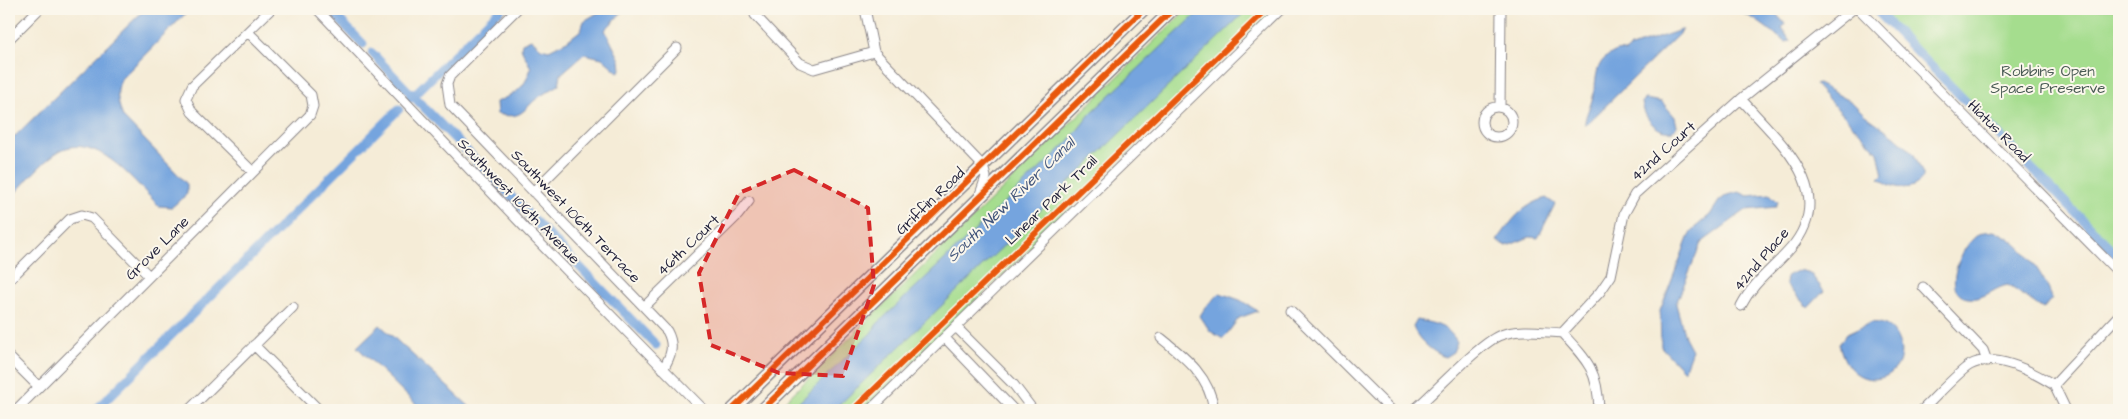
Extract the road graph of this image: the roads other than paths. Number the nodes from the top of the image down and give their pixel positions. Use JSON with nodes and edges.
{"nodes":[{"id":1,"x":39,"y":9,"type":"edge"},
{"id":2,"x":271,"y":9,"type":"edge"},
{"id":3,"x":317,"y":9,"type":"edge"},
{"id":4,"x":517,"y":9,"type":"edge"},
{"id":5,"x":864,"y":9,"type":"edge"},
{"id":6,"x":1144,"y":9,"type":"edge"},
{"id":7,"x":1173,"y":9,"type":"edge"},
{"id":8,"x":1282,"y":9,"type":"edge"},
{"id":9,"x":1501,"y":9,"type":"edge"},
{"id":10,"x":1852,"y":9,"type":"edge"},
{"id":11,"x":1860,"y":9,"type":"edge"},
{"id":12,"x":755,"y":15,"type":"dead end"},
{"id":13,"x":248,"y":32,"type":"junction"},
{"id":14,"x":9,"y":39,"type":"edge"},
{"id":15,"x":678,"y":48,"type":"dead end"},
{"id":16,"x":874,"y":52,"type":"junction"},
{"id":17,"x":1741,"y":99,"type":"junction"},
{"id":18,"x":1500,"y":107,"type":"dead end"},
{"id":19,"x":983,"y":166,"type":"junction"},
{"id":20,"x":253,"y":172,"type":"junction"},
{"id":21,"x":534,"y":192,"type":"junction"},
{"id":22,"x":978,"y":200,"type":"junction"},
{"id":23,"x":749,"y":201,"type":"dead end"},
{"id":24,"x":2119,"y":273,"type":"edge"},
{"id":25,"x":149,"y":276,"type":"junction"},
{"id":26,"x":9,"y":280,"type":"edge"},
{"id":27,"x":1923,"y":287,"type":"dead end"},
{"id":28,"x":1741,"y":306,"type":"dead end"},
{"id":29,"x":293,"y":307,"type":"dead end"},
{"id":30,"x":644,"y":307,"type":"junction"},
{"id":31,"x":1290,"y":310,"type":"dead end"},
{"id":32,"x":2119,"y":314,"type":"edge"},
{"id":33,"x":956,"y":327,"type":"junction"},
{"id":34,"x":1562,"y":333,"type":"junction"},
{"id":35,"x":945,"y":338,"type":"junction"},
{"id":36,"x":1161,"y":338,"type":"dead end"},
{"id":37,"x":254,"y":345,"type":"junction"},
{"id":38,"x":9,"y":357,"type":"edge"},
{"id":39,"x":1987,"y":361,"type":"junction"},
{"id":40,"x":663,"y":370,"type":"junction"},
{"id":41,"x":2054,"y":385,"type":"junction"},
{"id":42,"x":39,"y":387,"type":"junction"},
{"id":43,"x":16,"y":410,"type":"edge"},
{"id":44,"x":189,"y":410,"type":"edge"},
{"id":45,"x":319,"y":410,"type":"edge"},
{"id":46,"x":704,"y":410,"type":"edge"},
{"id":47,"x":732,"y":410,"type":"edge"},
{"id":48,"x":762,"y":410,"type":"edge"},
{"id":49,"x":870,"y":410,"type":"edge"},
{"id":50,"x":1014,"y":410,"type":"edge"},
{"id":51,"x":1033,"y":410,"type":"edge"},
{"id":52,"x":1214,"y":410,"type":"edge"},
{"id":53,"x":1391,"y":410,"type":"edge"},
{"id":54,"x":1414,"y":410,"type":"edge"},
{"id":55,"x":1600,"y":410,"type":"edge"},
{"id":56,"x":1922,"y":410,"type":"edge"},
{"id":57,"x":2066,"y":410,"type":"edge"}],
"edges":[{"from":1,"to":14,"type":"street"},
{"from":2,"to":13,"type":"street"},
{"from":3,"to":40,"type":"street","name":"Southwest 106th Avenue"},
{"from":4,"to":21,"type":"street","name":"Southwest 106th Terrace"},
{"from":5,"to":16,"type":"street"},
{"from":6,"to":19,"type":"main road","name":"Griffin Road"},
{"from":7,"to":22,"type":"main road"},
{"from":8,"to":33,"type":"street"},
{"from":9,"to":18,"type":"street"},
{"from":10,"to":17,"type":"street","name":"42nd Court"},
{"from":11,"to":24,"type":"street","name":"Hiatus Road"},
{"from":12,"to":16,"type":"street"},
{"from":13,"to":20,"type":"street","name":"Grove Lane"},
{"from":13,"to":20,"type":"street"},
{"from":15,"to":21,"type":"street"},
{"from":16,"to":19,"type":"street"},
{"from":17,"to":28,"type":"street","name":"42nd Place"},
{"from":17,"to":34,"type":"street","name":"42nd Court"},
{"from":19,"to":22,"type":"street"},
{"from":19,"to":47,"type":"main road","name":"Griffin Road"},
{"from":20,"to":25,"type":"street","name":"Grove Lane"},
{"from":21,"to":30,"type":"street","name":"Southwest 106th Terrace"},
{"from":22,"to":48,"type":"main road"},
{"from":23,"to":30,"type":"street","name":"46th Court"},
{"from":25,"to":26,"type":"street"},
{"from":25,"to":42,"type":"street","name":"Grove Lane"},
{"from":27,"to":39,"type":"street"},
{"from":29,"to":37,"type":"street"},
{"from":30,"to":40,"type":"street","name":"Southwest 106th Terrace"},
{"from":31,"to":53,"type":"street"},
{"from":32,"to":41,"type":"street"},
{"from":33,"to":35,"type":"street"},
{"from":33,"to":51,"type":"street"},
{"from":34,"to":54,"type":"street"},
{"from":34,"to":55,"type":"street"},
{"from":35,"to":49,"type":"street"},
{"from":35,"to":50,"type":"street"},
{"from":36,"to":52,"type":"street"},
{"from":37,"to":44,"type":"street"},
{"from":37,"to":45,"type":"street"},
{"from":38,"to":42,"type":"street"},
{"from":39,"to":41,"type":"street"},
{"from":39,"to":56,"type":"street"},
{"from":40,"to":46,"type":"street","name":"Southwest 106th Avenue"},
{"from":41,"to":57,"type":"street"},
{"from":42,"to":43,"type":"street","name":"Grove Lane"}]}
